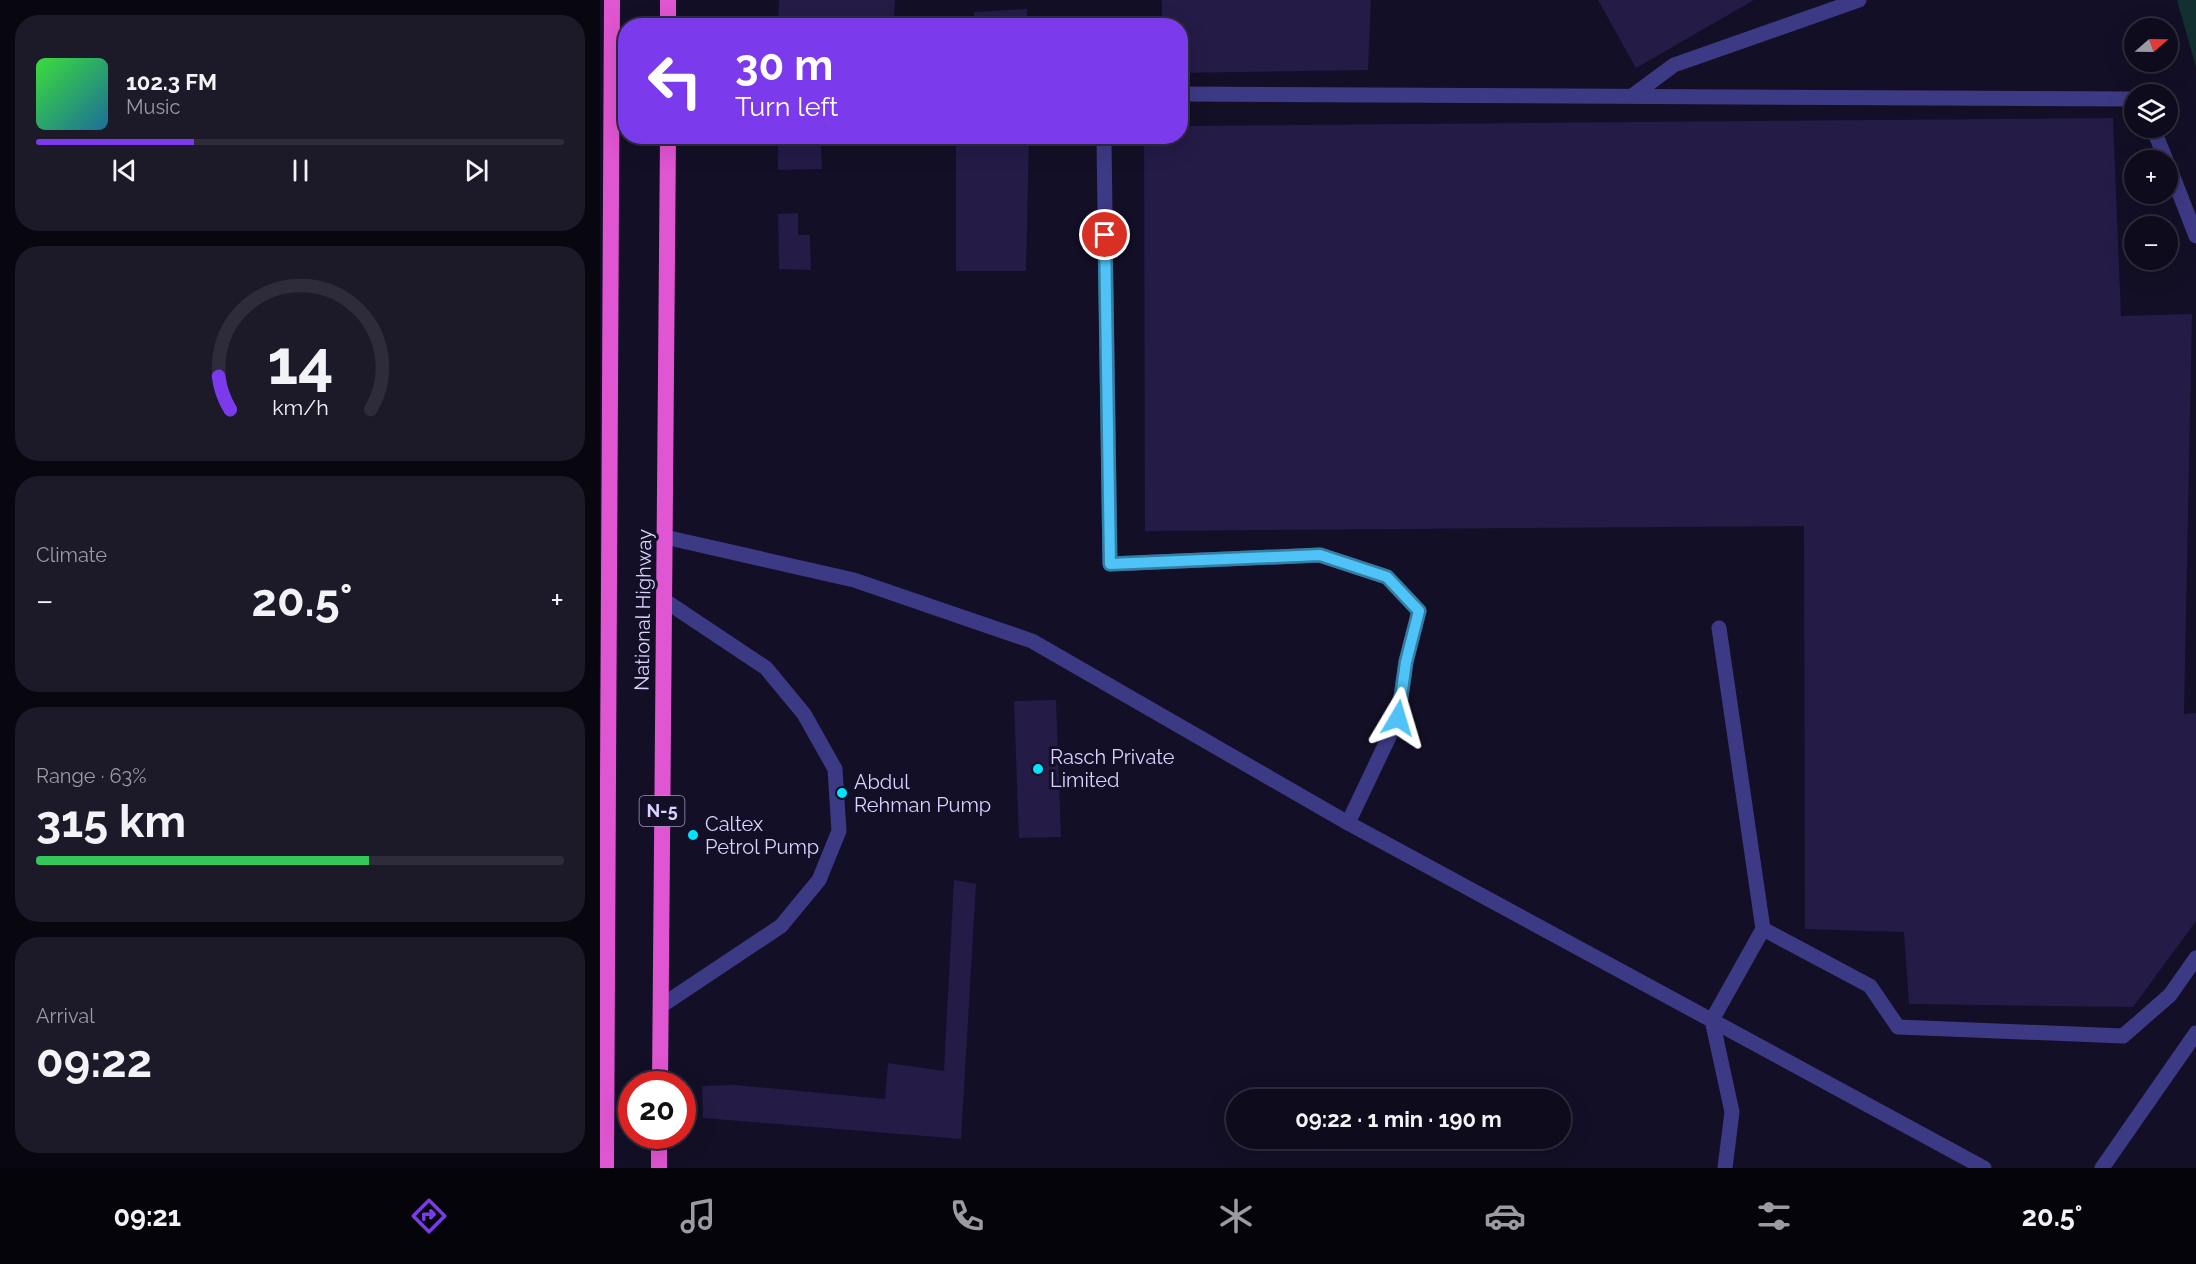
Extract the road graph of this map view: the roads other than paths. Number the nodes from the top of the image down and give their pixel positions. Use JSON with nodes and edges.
{"nodes":[{"id":1,"x":612,"y":0,"type":"edge"},
{"id":2,"x":668,"y":0,"type":"edge"},
{"id":3,"x":1859,"y":0,"type":"edge"},
{"id":4,"x":668,"y":18,"type":"edge"},
{"id":5,"x":1188,"y":94,"type":"edge"},
{"id":6,"x":1632,"y":96,"type":"junction"},
{"id":7,"x":2124,"y":99,"type":"edge"},
{"id":8,"x":668,"y":144,"type":"edge"},
{"id":9,"x":1104,"y":144,"type":"edge"},
{"id":10,"x":2178,"y":190,"type":"edge"},
{"id":11,"x":2196,"y":236,"type":"edge"},
{"id":12,"x":665,"y":537,"type":"junction"},
{"id":13,"x":664,"y":600,"type":"junction"},
{"id":14,"x":1719,"y":628,"type":"dead end"},
{"id":15,"x":1348,"y":823,"type":"junction"},
{"id":16,"x":1763,"y":929,"type":"junction"},
{"id":17,"x":2196,"y":958,"type":"edge"},
{"id":18,"x":661,"y":1006,"type":"junction"},
{"id":19,"x":1712,"y":1020,"type":"junction"},
{"id":20,"x":2196,"y":1033,"type":"edge"},
{"id":21,"x":660,"y":1071,"type":"edge"},
{"id":22,"x":659,"y":1149,"type":"edge"},
{"id":23,"x":606,"y":1168,"type":"edge"},
{"id":24,"x":659,"y":1168,"type":"edge"},
{"id":25,"x":1725,"y":1168,"type":"edge"},
{"id":26,"x":1984,"y":1168,"type":"edge"},
{"id":27,"x":2102,"y":1168,"type":"edge"}],
"edges":[{"from":1,"to":23,"type":"highway","name":"National Highway"},
{"from":2,"to":4,"type":"highway"},
{"from":3,"to":6,"type":"street"},
{"from":5,"to":6,"type":"street"},
{"from":6,"to":7,"type":"street"},
{"from":8,"to":12,"type":"highway","name":"National Highway","number":"N-5"},
{"from":9,"to":15,"type":"street"},
{"from":10,"to":11,"type":"street"},
{"from":12,"to":13,"type":"highway","name":"National Highway","number":"N-5"},
{"from":12,"to":15,"type":"street"},
{"from":13,"to":18,"type":"highway","name":"National Highway","number":"N-5"},
{"from":13,"to":18,"type":"street"},
{"from":14,"to":16,"type":"street"},
{"from":15,"to":19,"type":"street"},
{"from":16,"to":17,"type":"street"},
{"from":16,"to":19,"type":"street"},
{"from":18,"to":21,"type":"highway","name":"National Highway","number":"N-5"},
{"from":19,"to":25,"type":"street"},
{"from":19,"to":26,"type":"street"},
{"from":20,"to":27,"type":"street"},
{"from":22,"to":24,"type":"highway"}]}
